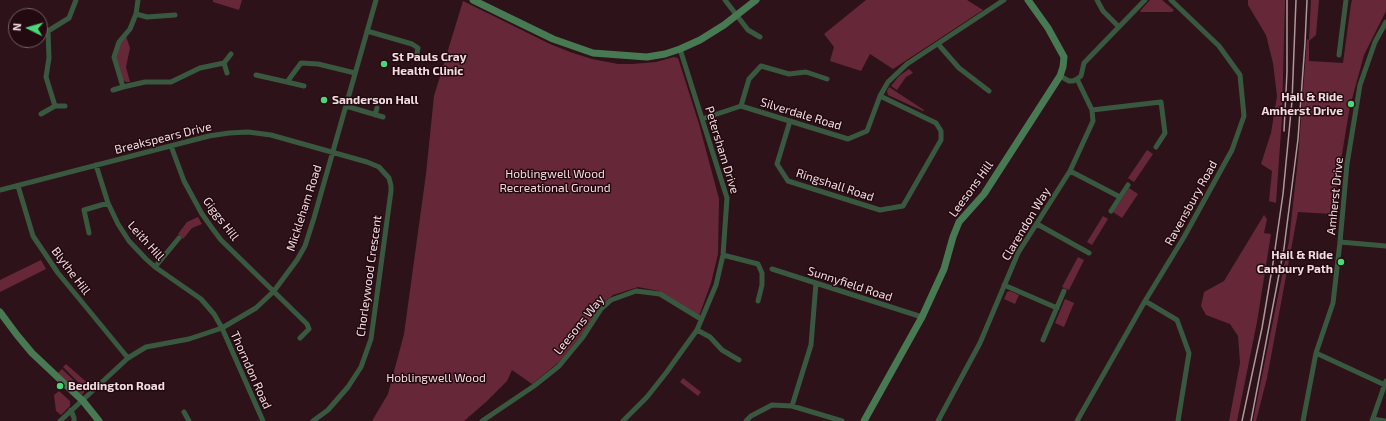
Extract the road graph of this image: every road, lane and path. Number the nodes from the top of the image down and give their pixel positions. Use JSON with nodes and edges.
{"nodes":[{"id":1,"x":76,"y":0,"type":"edge"},
{"id":2,"x":138,"y":0,"type":"edge"},
{"id":3,"x":376,"y":0,"type":"edge"},
{"id":4,"x":473,"y":0,"type":"edge"},
{"id":5,"x":725,"y":0,"type":"edge"},
{"id":6,"x":756,"y":0,"type":"edge"},
{"id":7,"x":1004,"y":0,"type":"edge"},
{"id":8,"x":1028,"y":0,"type":"edge"},
{"id":9,"x":1098,"y":0,"type":"edge"},
{"id":10,"x":1146,"y":0,"type":"edge"},
{"id":11,"x":1171,"y":0,"type":"edge"},
{"id":12,"x":1346,"y":0,"type":"edge"},
{"id":13,"x":136,"y":14,"type":"junction"},
{"id":14,"x":175,"y":15,"type":"dead end"},
{"id":15,"x":736,"y":16,"type":"junction"},
{"id":16,"x":1386,"y":22,"type":"edge"},
{"id":17,"x":1119,"y":27,"type":"junction"},
{"id":18,"x":367,"y":31,"type":"junction"},
{"id":19,"x":760,"y":37,"type":"dead end"},
{"id":20,"x":938,"y":44,"type":"junction"},
{"id":21,"x":680,"y":49,"type":"junction"},
{"id":22,"x":231,"y":54,"type":"dead end"},
{"id":23,"x":1339,"y":55,"type":"dead end"},
{"id":24,"x":416,"y":58,"type":"dead end"},
{"id":25,"x":224,"y":63,"type":"junction"},
{"id":26,"x":227,"y":73,"type":"dead end"},
{"id":27,"x":355,"y":73,"type":"junction"},
{"id":28,"x":256,"y":75,"type":"dead end"},
{"id":29,"x":1060,"y":76,"type":"junction"},
{"id":30,"x":827,"y":80,"type":"dead end"},
{"id":31,"x":1077,"y":80,"type":"junction"},
{"id":32,"x":287,"y":82,"type":"junction"},
{"id":33,"x":304,"y":86,"type":"dead end"},
{"id":34,"x":123,"y":87,"type":"junction"},
{"id":35,"x":113,"y":90,"type":"dead end"},
{"id":36,"x":989,"y":91,"type":"dead end"},
{"id":37,"x":880,"y":96,"type":"junction"},
{"id":38,"x":55,"y":106,"type":"junction"},
{"id":39,"x":65,"y":106,"type":"dead end"},
{"id":40,"x":346,"y":106,"type":"junction"},
{"id":41,"x":741,"y":106,"type":"junction"},
{"id":42,"x":377,"y":108,"type":"dead end"},
{"id":43,"x":1092,"y":110,"type":"junction"},
{"id":44,"x":41,"y":114,"type":"dead end"},
{"id":45,"x":375,"y":115,"type":"junction"},
{"id":46,"x":383,"y":117,"type":"dead end"},
{"id":47,"x":702,"y":119,"type":"junction"},
{"id":48,"x":790,"y":121,"type":"junction"},
{"id":49,"x":171,"y":146,"type":"junction"},
{"id":50,"x":1156,"y":146,"type":"dead end"},
{"id":51,"x":332,"y":153,"type":"junction"},
{"id":52,"x":96,"y":165,"type":"junction"},
{"id":53,"x":1070,"y":171,"type":"junction"},
{"id":54,"x":1128,"y":185,"type":"dead end"},
{"id":55,"x":18,"y":186,"type":"junction"},
{"id":56,"x":0,"y":190,"type":"edge"},
{"id":57,"x":1120,"y":197,"type":"junction"},
{"id":58,"x":108,"y":204,"type":"junction"},
{"id":59,"x":1111,"y":211,"type":"dead end"},
{"id":60,"x":1038,"y":224,"type":"junction"},
{"id":61,"x":89,"y":233,"type":"dead end"},
{"id":62,"x":179,"y":238,"type":"dead end"},
{"id":63,"x":1340,"y":242,"type":"junction"},
{"id":64,"x":1386,"y":246,"type":"edge"},
{"id":65,"x":1089,"y":253,"type":"dead end"},
{"id":66,"x":723,"y":255,"type":"junction"},
{"id":67,"x":155,"y":267,"type":"junction"},
{"id":68,"x":772,"y":269,"type":"dead end"},
{"id":69,"x":816,"y":283,"type":"junction"},
{"id":70,"x":1004,"y":284,"type":"junction"},
{"id":71,"x":274,"y":291,"type":"junction"},
{"id":72,"x":1064,"y":291,"type":"dead end"},
{"id":73,"x":758,"y":301,"type":"dead end"},
{"id":74,"x":1145,"y":301,"type":"junction"},
{"id":75,"x":1057,"y":308,"type":"junction"},
{"id":76,"x":1,"y":317,"type":"edge"},
{"id":77,"x":922,"y":317,"type":"junction"},
{"id":78,"x":701,"y":319,"type":"junction"},
{"id":79,"x":222,"y":328,"type":"junction"},
{"id":80,"x":697,"y":330,"type":"junction"},
{"id":81,"x":300,"y":338,"type":"dead end"},
{"id":82,"x":1043,"y":340,"type":"dead end"},
{"id":83,"x":1316,"y":353,"type":"junction"},
{"id":84,"x":128,"y":358,"type":"junction"},
{"id":85,"x":739,"y":360,"type":"dead end"},
{"id":86,"x":1385,"y":383,"type":"edge"},
{"id":87,"x":83,"y":401,"type":"junction"},
{"id":88,"x":792,"y":406,"type":"junction"},
{"id":89,"x":71,"y":410,"type":"junction"},
{"id":90,"x":184,"y":412,"type":"dead end"},
{"id":91,"x":1372,"y":420,"type":"edge"},
{"id":92,"x":60,"y":421,"type":"edge"},
{"id":93,"x":74,"y":421,"type":"edge"},
{"id":94,"x":99,"y":421,"type":"edge"},
{"id":95,"x":189,"y":421,"type":"edge"},
{"id":96,"x":263,"y":421,"type":"edge"},
{"id":97,"x":313,"y":421,"type":"edge"},
{"id":98,"x":482,"y":421,"type":"edge"},
{"id":99,"x":624,"y":421,"type":"edge"},
{"id":100,"x":746,"y":421,"type":"edge"},
{"id":101,"x":842,"y":421,"type":"edge"},
{"id":102,"x":864,"y":421,"type":"edge"},
{"id":103,"x":938,"y":421,"type":"edge"},
{"id":104,"x":1077,"y":421,"type":"edge"},
{"id":105,"x":1178,"y":421,"type":"edge"},
{"id":106,"x":1303,"y":421,"type":"edge"},
{"id":107,"x":1385,"y":421,"type":"edge"}],
"edges":[{"from":1,"to":38,"type":"street"},
{"from":2,"to":13,"type":"street"},
{"from":3,"to":18,"type":"street","name":"Mickleham Road"},
{"from":4,"to":21,"type":"street"},
{"from":5,"to":15,"type":"street"},
{"from":6,"to":15,"type":"street"},
{"from":7,"to":20,"type":"street","name":"Silverdale Road"},
{"from":8,"to":29,"type":"street","name":"Leesons Hill"},
{"from":9,"to":17,"type":"street"},
{"from":10,"to":17,"type":"street"},
{"from":11,"to":74,"type":"street","name":"Ravensbury Road"},
{"from":12,"to":23,"type":"street"},
{"from":13,"to":14,"type":"street"},
{"from":13,"to":34,"type":"street"},
{"from":15,"to":19,"type":"street"},
{"from":15,"to":21,"type":"street"},
{"from":16,"to":63,"type":"street","name":"Amherst Drive"},
{"from":17,"to":31,"type":"street"},
{"from":18,"to":24,"type":"street"},
{"from":18,"to":27,"type":"street","name":"Mickleham Road"},
{"from":20,"to":36,"type":"street"},
{"from":20,"to":37,"type":"street","name":"Silverdale Road"},
{"from":21,"to":47,"type":"street","name":"Petersham Drive"},
{"from":22,"to":25,"type":"street"},
{"from":25,"to":26,"type":"street"},
{"from":25,"to":34,"type":"street"},
{"from":27,"to":32,"type":"street"},
{"from":27,"to":40,"type":"street","name":"Mickleham Road"},
{"from":28,"to":32,"type":"street"},
{"from":29,"to":31,"type":"street"},
{"from":29,"to":77,"type":"street","name":"Leesons Hill"},
{"from":30,"to":41,"type":"street"},
{"from":31,"to":43,"type":"street"},
{"from":32,"to":33,"type":"street"},
{"from":34,"to":35,"type":"street"},
{"from":37,"to":48,"type":"street","name":"Silverdale Road"},
{"from":37,"to":48,"type":"street","name":"Ringshall Road"},
{"from":38,"to":39,"type":"street"},
{"from":38,"to":44,"type":"street"},
{"from":40,"to":45,"type":"street"},
{"from":40,"to":51,"type":"street","name":"Mickleham Road"},
{"from":41,"to":47,"type":"street"},
{"from":41,"to":48,"type":"street","name":"Silverdale Road"},
{"from":42,"to":45,"type":"street"},
{"from":43,"to":50,"type":"street"},
{"from":43,"to":53,"type":"street","name":"Clarendon Way"},
{"from":45,"to":46,"type":"street"},
{"from":47,"to":66,"type":"street","name":"Petersham Drive"},
{"from":49,"to":51,"type":"street","name":"Breakspears Drive"},
{"from":49,"to":52,"type":"street","name":"Breakspears Drive"},
{"from":49,"to":71,"type":"street","name":"Giggs Hill"},
{"from":51,"to":71,"type":"street","name":"Mickleham Road"},
{"from":51,"to":97,"type":"street","name":"Chorleywood Crescent"},
{"from":52,"to":55,"type":"street","name":"Breakspears Drive"},
{"from":52,"to":58,"type":"street","name":"Leith Hill"},
{"from":53,"to":57,"type":"street"},
{"from":53,"to":60,"type":"street","name":"Clarendon Way"},
{"from":54,"to":57,"type":"street"},
{"from":55,"to":56,"type":"street","name":"Breakspears Drive"},
{"from":55,"to":84,"type":"street","name":"Blythe Hill"},
{"from":57,"to":59,"type":"street"},
{"from":58,"to":61,"type":"street"},
{"from":58,"to":67,"type":"street","name":"Leith Hill"},
{"from":60,"to":65,"type":"street"},
{"from":60,"to":70,"type":"street","name":"Clarendon Way"},
{"from":62,"to":67,"type":"street"},
{"from":63,"to":64,"type":"street"},
{"from":63,"to":83,"type":"street","name":"Amherst Drive"},
{"from":66,"to":73,"type":"street"},
{"from":66,"to":78,"type":"street","name":"Petersham Drive"},
{"from":67,"to":79,"type":"street","name":"Leith Hill"},
{"from":68,"to":69,"type":"street","name":"Sunnyfield Road"},
{"from":69,"to":77,"type":"street","name":"Sunnyfield Road"},
{"from":69,"to":88,"type":"street"},
{"from":70,"to":75,"type":"street"},
{"from":70,"to":103,"type":"street","name":"Clarendon Way"},
{"from":71,"to":79,"type":"street","name":"Mickleham Road"},
{"from":71,"to":81,"type":"street","name":"Giggs Hill"},
{"from":72,"to":75,"type":"street"},
{"from":74,"to":104,"type":"street","name":"Ravensbury Road"},
{"from":74,"to":105,"type":"street"},
{"from":75,"to":82,"type":"street"},
{"from":76,"to":87,"type":"street"},
{"from":77,"to":102,"type":"street","name":"Leesons Hill"},
{"from":78,"to":80,"type":"street","name":"Petersham Drive"},
{"from":78,"to":98,"type":"street","name":"Leesons Way"},
{"from":79,"to":84,"type":"street","name":"Mickleham Road"},
{"from":79,"to":96,"type":"street","name":"Thorndon Road"},
{"from":80,"to":85,"type":"street"},
{"from":80,"to":99,"type":"street","name":"Petersham Drive"},
{"from":83,"to":86,"type":"street"},
{"from":83,"to":106,"type":"street","name":"Amherst Drive"},
{"from":84,"to":87,"type":"street","name":"Mickleham Road"},
{"from":86,"to":91,"type":"street"},
{"from":87,"to":89,"type":"street"},
{"from":87,"to":94,"type":"street"},
{"from":88,"to":100,"type":"street"},
{"from":88,"to":101,"type":"street"},
{"from":89,"to":92,"type":"street"},
{"from":89,"to":93,"type":"street"},
{"from":90,"to":95,"type":"street"},
{"from":91,"to":107,"type":"street"}]}
